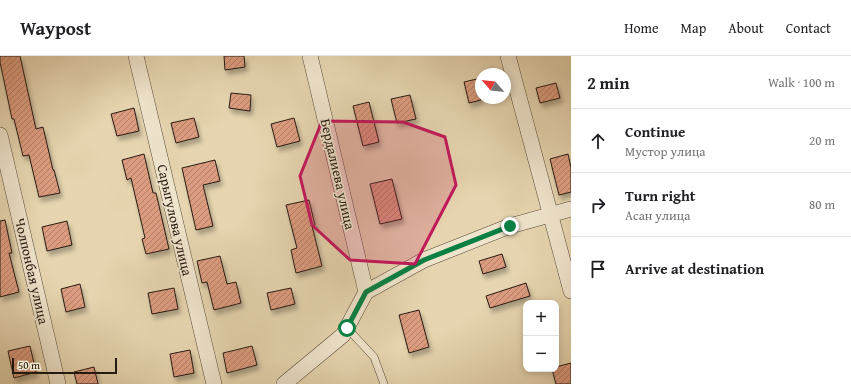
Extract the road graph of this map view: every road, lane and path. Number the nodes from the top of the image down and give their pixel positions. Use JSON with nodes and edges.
{"nodes":[{"id":1,"x":136,"y":56,"type":"edge"},
{"id":2,"x":310,"y":56,"type":"edge"},
{"id":3,"x":508,"y":56,"type":"edge"},
{"id":4,"x":0,"y":135,"type":"edge"},
{"id":5,"x":571,"y":209,"type":"edge"},
{"id":6,"x":550,"y":214,"type":"junction"},
{"id":7,"x":571,"y":291,"type":"edge"},
{"id":8,"x":366,"y":292,"type":"junction"},
{"id":9,"x":347,"y":328,"type":"junction"},
{"id":10,"x":58,"y":384,"type":"edge"},
{"id":11,"x":214,"y":384,"type":"edge"},
{"id":12,"x":284,"y":384,"type":"edge"},
{"id":13,"x":384,"y":384,"type":"edge"}],
"edges":[{"from":1,"to":11,"type":"street","name":"Сарыгулова улица"},
{"from":2,"to":8,"type":"street","name":"Бердалиева улица"},
{"from":3,"to":6,"type":"street"},
{"from":4,"to":10,"type":"street","name":"Чолпонбая улица"},
{"from":5,"to":6,"type":"street"},
{"from":6,"to":7,"type":"street"},
{"from":6,"to":8,"type":"street"},
{"from":8,"to":9,"type":"street"},
{"from":9,"to":12,"type":"street"},
{"from":9,"to":13,"type":"lane"}]}
